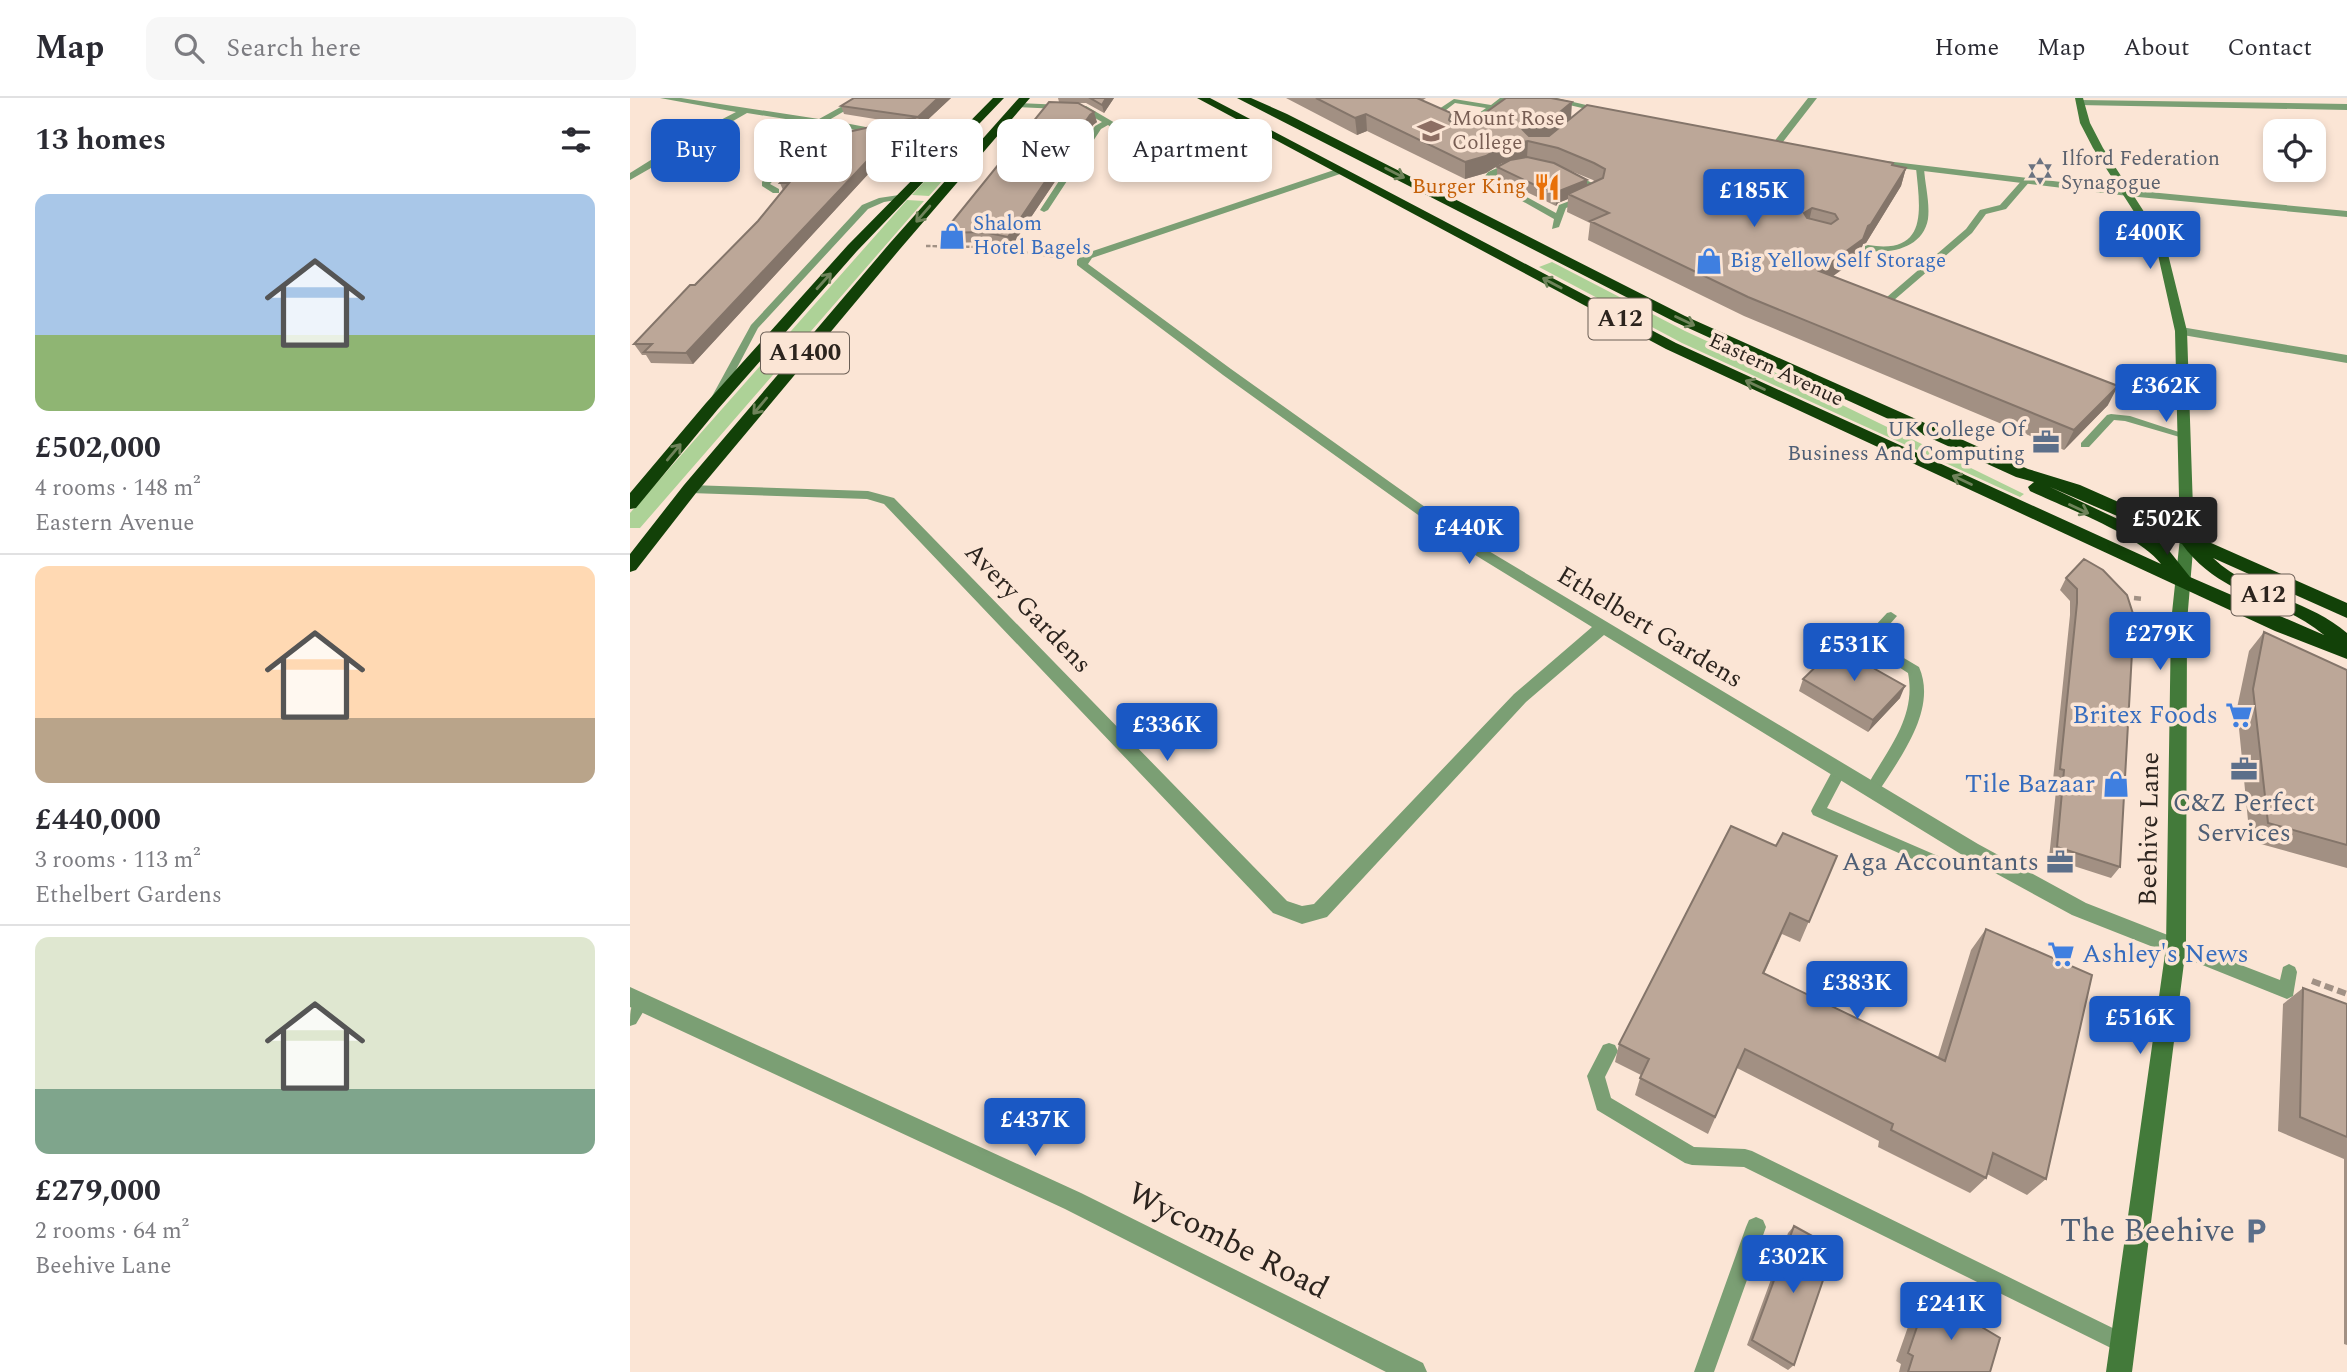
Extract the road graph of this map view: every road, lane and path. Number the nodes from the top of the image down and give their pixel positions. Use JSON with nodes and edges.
{"nodes":[{"id":1,"x":664,"y":98,"type":"edge"},
{"id":2,"x":863,"y":98,"type":"edge"},
{"id":3,"x":999,"y":98,"type":"edge"},
{"id":4,"x":1202,"y":98,"type":"edge"},
{"id":5,"x":1242,"y":98,"type":"edge"},
{"id":6,"x":1504,"y":98,"type":"edge"},
{"id":7,"x":1543,"y":98,"type":"edge"},
{"id":8,"x":1813,"y":98,"type":"edge"},
{"id":9,"x":2080,"y":100,"type":"edge"},
{"id":10,"x":1022,"y":102,"type":"edge"},
{"id":11,"x":1492,"y":107,"type":"junction"},
{"id":12,"x":2347,"y":107,"type":"edge"},
{"id":13,"x":1594,"y":108,"type":"junction"},
{"id":14,"x":746,"y":110,"type":"junction"},
{"id":15,"x":1620,"y":114,"type":"edge"},
{"id":16,"x":1434,"y":115,"type":"edge"},
{"id":17,"x":807,"y":119,"type":"edge"},
{"id":18,"x":824,"y":119,"type":"edge"},
{"id":19,"x":1239,"y":119,"type":"edge"},
{"id":20,"x":1581,"y":119,"type":"edge"},
{"id":21,"x":1108,"y":122,"type":"joint"},
{"id":22,"x":1455,"y":135,"type":"edge"},
{"id":23,"x":1272,"y":137,"type":"edge"},
{"id":24,"x":1763,"y":142,"type":"edge"},
{"id":25,"x":1776,"y":145,"type":"junction"},
{"id":26,"x":1787,"y":147,"type":"edge"},
{"id":27,"x":1858,"y":160,"type":"edge"},
{"id":28,"x":1528,"y":163,"type":"edge"},
{"id":29,"x":1920,"y":168,"type":"junction"},
{"id":30,"x":1340,"y":171,"type":"junction"},
{"id":31,"x":1560,"y":172,"type":"edge"},
{"id":32,"x":630,"y":177,"type":"edge"},
{"id":33,"x":2027,"y":180,"type":"junction"},
{"id":34,"x":767,"y":182,"type":"edge"},
{"id":35,"x":881,"y":188,"type":"dead end"},
{"id":36,"x":776,"y":191,"type":"dead end"},
{"id":37,"x":2128,"y":193,"type":"junction"},
{"id":38,"x":899,"y":197,"type":"junction"},
{"id":39,"x":871,"y":203,"type":"junction"},
{"id":40,"x":1044,"y":210,"type":"dead end"},
{"id":41,"x":2347,"y":214,"type":"edge"},
{"id":42,"x":1557,"y":216,"type":"junction"},
{"id":43,"x":1555,"y":227,"type":"dead end"},
{"id":44,"x":895,"y":246,"type":"junction"},
{"id":45,"x":1868,"y":248,"type":"edge"},
{"id":46,"x":1082,"y":260,"type":"junction"},
{"id":47,"x":1890,"y":299,"type":"edge"},
{"id":48,"x":2181,"y":331,"type":"junction"},
{"id":49,"x":2347,"y":359,"type":"edge"},
{"id":50,"x":711,"y":407,"type":"junction"},
{"id":51,"x":2183,"y":435,"type":"junction"},
{"id":52,"x":2085,"y":445,"type":"edge"},
{"id":53,"x":2022,"y":473,"type":"junction"},
{"id":54,"x":690,"y":489,"type":"junction"},
{"id":55,"x":630,"y":504,"type":"edge"},
{"id":56,"x":2187,"y":538,"type":"junction"},
{"id":57,"x":630,"y":566,"type":"edge"},
{"id":58,"x":2182,"y":579,"type":"junction"},
{"id":59,"x":2134,"y":598,"type":"dead end"},
{"id":60,"x":2144,"y":599,"type":"dead end"},
{"id":61,"x":2347,"y":611,"type":"edge"},
{"id":62,"x":1891,"y":616,"type":"dead end"},
{"id":63,"x":1603,"y":626,"type":"junction"},
{"id":64,"x":2347,"y":644,"type":"edge"},
{"id":65,"x":2347,"y":652,"type":"edge"},
{"id":66,"x":1840,"y":770,"type":"junction"},
{"id":67,"x":1872,"y":790,"type":"junction"},
{"id":68,"x":1933,"y":862,"type":"dead end"},
{"id":69,"x":2176,"y":947,"type":"junction"},
{"id":70,"x":2288,"y":972,"type":"joint"},
{"id":71,"x":2347,"y":994,"type":"edge"},
{"id":72,"x":634,"y":1006,"type":"edge"},
{"id":73,"x":1609,"y":1051,"type":"dead end"},
{"id":74,"x":1756,"y":1227,"type":"dead end"},
{"id":75,"x":2122,"y":1343,"type":"junction"},
{"id":76,"x":1414,"y":1372,"type":"edge"},
{"id":77,"x":1703,"y":1372,"type":"edge"},
{"id":78,"x":2119,"y":1372,"type":"edge"}],
"edges":[{"from":1,"to":14,"type":"street"},
{"from":2,"to":18,"type":"street"},
{"from":3,"to":38,"type":"highway","number":"A1400"},
{"from":4,"to":19,"type":"highway","name":"Eastern Avenue","number":"A12"},
{"from":5,"to":53,"type":"highway","name":"Eastern Avenue","number":"A12","one_way":true},
{"from":6,"to":11,"type":"lane"},
{"from":7,"to":13,"type":"street"},
{"from":8,"to":25,"type":"street"},
{"from":9,"to":12,"type":"street"},
{"from":9,"to":37,"type":"main road","name":"Beehive Lane"},
{"from":10,"to":21,"type":"lane"},
{"from":10,"to":44,"type":"highway","number":"A1400","one_way":true},
{"from":11,"to":16,"type":"lane"},
{"from":11,"to":22,"type":"lane"},
{"from":13,"to":15,"type":"street"},
{"from":13,"to":20,"type":"lane"},
{"from":14,"to":17,"type":"street"},
{"from":14,"to":32,"type":"street"},
{"from":21,"to":40,"type":"lane"},
{"from":23,"to":30,"type":"highway","name":"Eastern Avenue","number":"A12"},
{"from":24,"to":25,"type":"street"},
{"from":25,"to":26,"type":"street"},
{"from":27,"to":29,"type":"street"},
{"from":28,"to":42,"type":"lane"},
{"from":29,"to":33,"type":"street"},
{"from":29,"to":45,"type":"lane"},
{"from":30,"to":46,"type":"street"},
{"from":58,"to":30,"type":"highway","name":"Eastern Avenue","number":"A12","one_way":true},
{"from":31,"to":42,"type":"lane"},
{"from":33,"to":37,"type":"street"},
{"from":33,"to":47,"type":"lane"},
{"from":34,"to":36,"type":"lane"},
{"from":35,"to":39,"type":"lane"},
{"from":37,"to":41,"type":"street"},
{"from":37,"to":48,"type":"main road","name":"Beehive Lane"},
{"from":38,"to":39,"type":"lane"},
{"from":50,"to":38,"type":"highway","number":"A1400","one_way":true},
{"from":39,"to":50,"type":"lane"},
{"from":42,"to":43,"type":"lane"},
{"from":44,"to":46,"type":"path"},
{"from":44,"to":54,"type":"highway","number":"A1400","one_way":true},
{"from":46,"to":63,"type":"street","name":"Ethelbert Gardens"},
{"from":48,"to":49,"type":"street"},
{"from":48,"to":51,"type":"main road","name":"Beehive Lane"},
{"from":55,"to":50,"type":"highway","number":"A1400","one_way":true},
{"from":51,"to":52,"type":"lane"},
{"from":51,"to":56,"type":"main road","name":"Beehive Lane"},
{"from":53,"to":56,"type":"highway","name":"Eastern Avenue","number":"A12"},
{"from":53,"to":58,"type":"highway","number":"A12","one_way":true},
{"from":54,"to":57,"type":"highway","number":"A1400"},
{"from":54,"to":63,"type":"street","name":"Avery Gardens"},
{"from":56,"to":58,"type":"main road","name":"Beehive Lane"},
{"from":56,"to":61,"type":"highway","name":"Eastern Avenue","number":"A12"},
{"from":56,"to":64,"type":"highway","number":"A12"},
{"from":58,"to":65,"type":"highway","name":"Eastern Avenue","number":"A12"},
{"from":58,"to":69,"type":"main road","name":"Beehive Lane"},
{"from":59,"to":60,"type":"path"},
{"from":62,"to":67,"type":"lane"},
{"from":63,"to":66,"type":"street","name":"Ethelbert Gardens"},
{"from":66,"to":67,"type":"street","name":"Ethelbert Gardens"},
{"from":66,"to":68,"type":"lane"},
{"from":67,"to":69,"type":"street","name":"Ethelbert Gardens"},
{"from":69,"to":70,"type":"lane"},
{"from":69,"to":75,"type":"main road","name":"Beehive Lane"},
{"from":70,"to":71,"type":"path"},
{"from":72,"to":76,"type":"street","name":"Wycombe Road"},
{"from":73,"to":75,"type":"lane"},
{"from":74,"to":77,"type":"lane"},
{"from":75,"to":78,"type":"main road","name":"Beehive Lane"}]}
